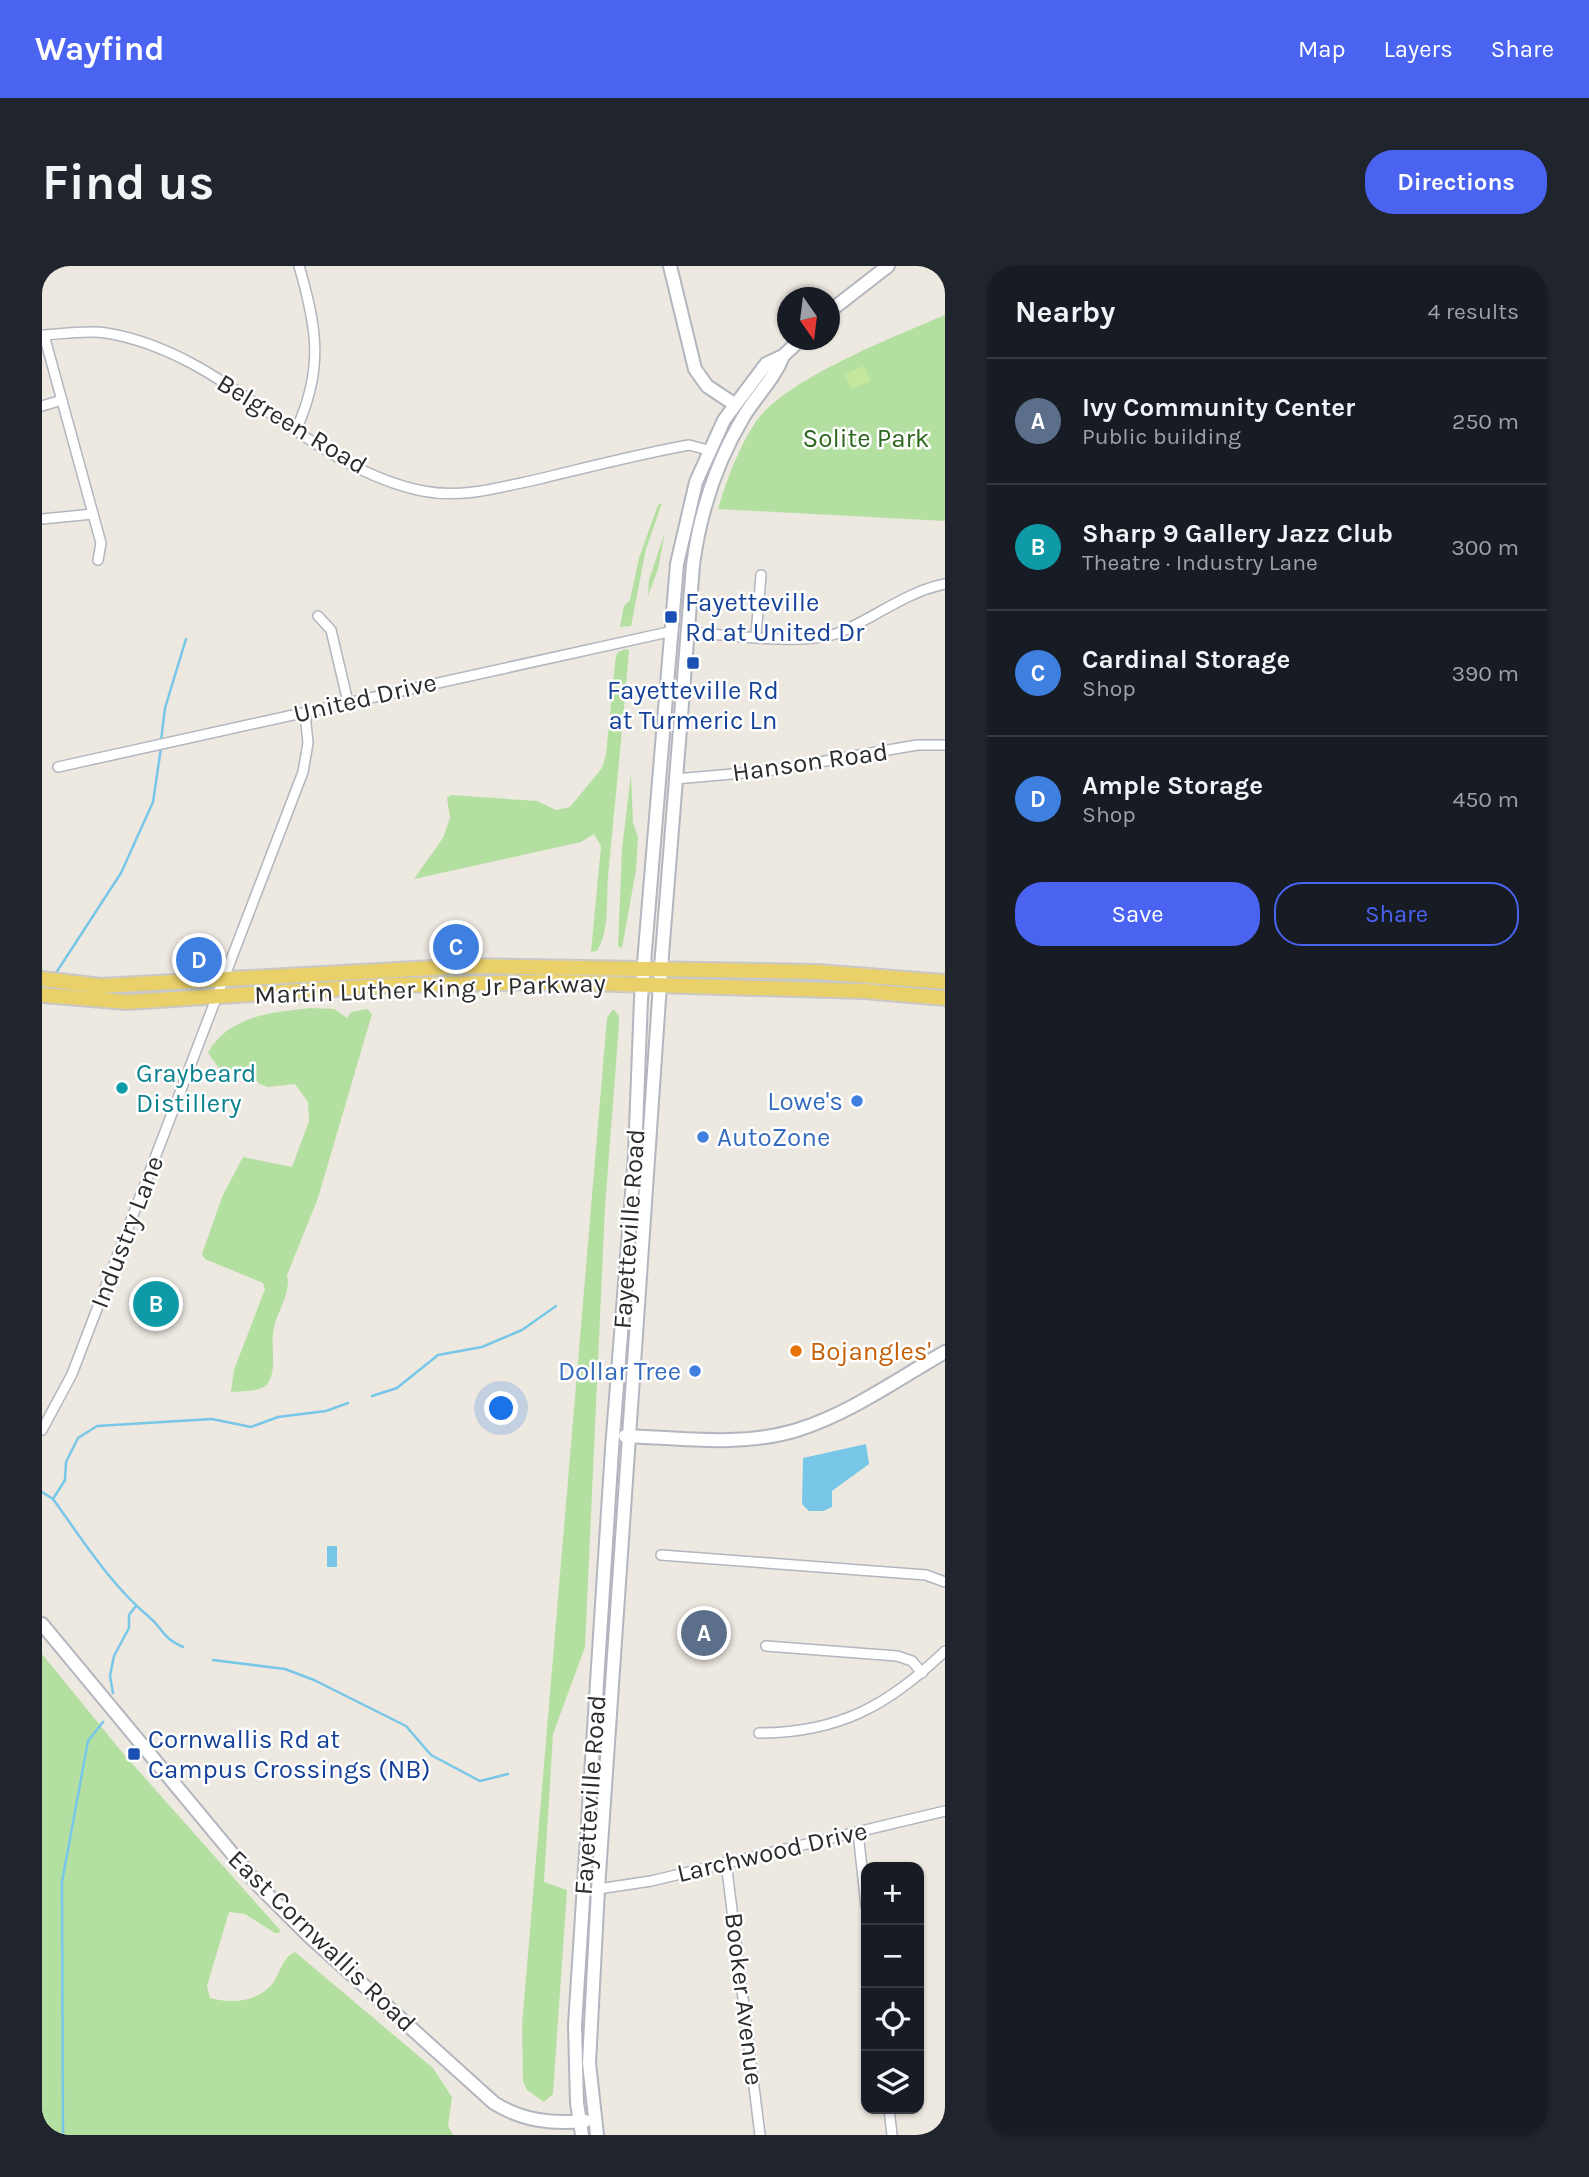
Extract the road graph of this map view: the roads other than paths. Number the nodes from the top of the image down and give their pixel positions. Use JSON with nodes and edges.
{"nodes":[{"id":1,"x":299,"y":266,"type":"edge"},
{"id":2,"x":670,"y":266,"type":"edge"},
{"id":3,"x":888,"y":266,"type":"edge"},
{"id":4,"x":840,"y":303,"type":"edge"},
{"id":5,"x":43,"y":335,"type":"edge"},
{"id":6,"x":789,"y":350,"type":"edge"},
{"id":7,"x":783,"y":356,"type":"junction"},
{"id":8,"x":62,"y":400,"type":"junction"},
{"id":9,"x":734,"y":404,"type":"junction"},
{"id":10,"x":42,"y":406,"type":"edge"},
{"id":11,"x":296,"y":430,"type":"junction"},
{"id":12,"x":708,"y":450,"type":"junction"},
{"id":13,"x":93,"y":514,"type":"junction"},
{"id":14,"x":42,"y":519,"type":"edge"},
{"id":15,"x":98,"y":560,"type":"dead end"},
{"id":16,"x":761,"y":575,"type":"dead end"},
{"id":17,"x":945,"y":584,"type":"edge"},
{"id":18,"x":318,"y":616,"type":"dead end"},
{"id":19,"x":673,"y":631,"type":"junction"},
{"id":20,"x":688,"y":632,"type":"junction"},
{"id":21,"x":756,"y":635,"type":"junction"},
{"id":22,"x":348,"y":702,"type":"junction"},
{"id":23,"x":305,"y":713,"type":"junction"},
{"id":24,"x":945,"y":745,"type":"edge"},
{"id":25,"x":58,"y":767,"type":"dead end"},
{"id":26,"x":675,"y":779,"type":"junction"},
{"id":27,"x":643,"y":969,"type":"junction"},
{"id":28,"x":662,"y":970,"type":"junction"},
{"id":29,"x":42,"y":979,"type":"edge"},
{"id":30,"x":222,"y":979,"type":"junction"},
{"id":31,"x":945,"y":982,"type":"edge"},
{"id":32,"x":642,"y":985,"type":"junction"},
{"id":33,"x":660,"y":986,"type":"junction"},
{"id":34,"x":42,"y":995,"type":"edge"},
{"id":35,"x":216,"y":996,"type":"junction"},
{"id":36,"x":945,"y":998,"type":"edge"},
{"id":37,"x":945,"y":1352,"type":"edge"},
{"id":38,"x":42,"y":1430,"type":"edge"},
{"id":39,"x":614,"y":1435,"type":"junction"},
{"id":40,"x":630,"y":1436,"type":"junction"},
{"id":41,"x":661,"y":1555,"type":"dead end"},
{"id":42,"x":945,"y":1582,"type":"edge"},
{"id":43,"x":42,"y":1624,"type":"edge"},
{"id":44,"x":766,"y":1646,"type":"dead end"},
{"id":45,"x":945,"y":1651,"type":"edge"},
{"id":46,"x":922,"y":1673,"type":"junction"},
{"id":47,"x":759,"y":1733,"type":"dead end"},
{"id":48,"x":945,"y":1811,"type":"edge"},
{"id":49,"x":858,"y":1832,"type":"junction"},
{"id":50,"x":861,"y":1862,"type":"edge"},
{"id":51,"x":726,"y":1863,"type":"junction"},
{"id":52,"x":598,"y":1889,"type":"junction"},
{"id":53,"x":890,"y":2114,"type":"edge"},
{"id":54,"x":594,"y":2120,"type":"junction"},
{"id":55,"x":579,"y":2122,"type":"junction"},
{"id":56,"x":582,"y":2135,"type":"edge"},
{"id":57,"x":597,"y":2135,"type":"edge"},
{"id":58,"x":760,"y":2135,"type":"edge"},
{"id":59,"x":892,"y":2135,"type":"edge"}],
"edges":[{"from":1,"to":11,"type":"street"},
{"from":2,"to":9,"type":"main road"},
{"from":3,"to":4,"type":"main road"},
{"from":5,"to":8,"type":"street"},
{"from":5,"to":11,"type":"street","name":"Belgreen Road"},
{"from":6,"to":7,"type":"main road","name":"Fayetteville Road"},
{"from":7,"to":9,"type":"main road","name":"Fayetteville Road"},
{"from":7,"to":20,"type":"main road","name":"Fayetteville Road"},
{"from":8,"to":10,"type":"street"},
{"from":8,"to":13,"type":"street"},
{"from":9,"to":12,"type":"main road","name":"Fayetteville Road"},
{"from":11,"to":12,"type":"street","name":"Belgreen Road"},
{"from":12,"to":19,"type":"main road","name":"Fayetteville Road"},
{"from":13,"to":14,"type":"street"},
{"from":13,"to":15,"type":"street"},
{"from":16,"to":21,"type":"street"},
{"from":17,"to":21,"type":"street"},
{"from":18,"to":22,"type":"street"},
{"from":19,"to":22,"type":"street","name":"United Drive"},
{"from":19,"to":27,"type":"main road","name":"Fayetteville Road"},
{"from":20,"to":21,"type":"street"},
{"from":20,"to":26,"type":"main road","name":"Fayetteville Road"},
{"from":22,"to":23,"type":"street","name":"United Drive"},
{"from":23,"to":25,"type":"street","name":"United Drive"},
{"from":23,"to":30,"type":"street","name":"Industry Lane"},
{"from":24,"to":26,"type":"street","name":"Hanson Road"},
{"from":26,"to":28,"type":"main road","name":"Fayetteville Road"},
{"from":27,"to":28,"type":"main road","name":"Martin Luther King Jr Parkway"},
{"from":27,"to":30,"type":"main road","name":"Martin Luther King Jr Parkway"},
{"from":27,"to":32,"type":"main road","name":"Fayetteville Road"},
{"from":28,"to":31,"type":"main road","name":"Martin Luther King Jr Parkway"},
{"from":28,"to":33,"type":"main road","name":"Fayetteville Road"},
{"from":29,"to":30,"type":"main road","name":"Martin Luther King Jr Parkway"},
{"from":30,"to":35,"type":"street","name":"Industry Lane"},
{"from":32,"to":33,"type":"main road","name":"Martin Luther King Jr Parkway"},
{"from":32,"to":35,"type":"main road","name":"Martin Luther King Jr Parkway"},
{"from":32,"to":39,"type":"main road","name":"Fayetteville Road"},
{"from":33,"to":36,"type":"main road","name":"Martin Luther King Jr Parkway"},
{"from":33,"to":40,"type":"main road","name":"Fayetteville Road"},
{"from":34,"to":35,"type":"main road","name":"Martin Luther King Jr Parkway"},
{"from":35,"to":38,"type":"street","name":"Industry Lane"},
{"from":37,"to":40,"type":"main road"},
{"from":39,"to":40,"type":"main road"},
{"from":39,"to":55,"type":"main road","name":"Fayetteville Road"},
{"from":40,"to":52,"type":"main road","name":"Fayetteville Road"},
{"from":41,"to":42,"type":"street"},
{"from":43,"to":55,"type":"main road","name":"East Cornwallis Road"},
{"from":44,"to":46,"type":"street"},
{"from":45,"to":46,"type":"street"},
{"from":46,"to":47,"type":"street"},
{"from":48,"to":49,"type":"street","name":"Larchwood Drive"},
{"from":49,"to":50,"type":"street"},
{"from":49,"to":51,"type":"street","name":"Larchwood Drive"},
{"from":51,"to":52,"type":"street","name":"Larchwood Drive"},
{"from":51,"to":58,"type":"street","name":"Booker Avenue"},
{"from":52,"to":54,"type":"main road","name":"Fayetteville Road"},
{"from":53,"to":59,"type":"street"},
{"from":54,"to":55,"type":"main road","name":"East Cornwallis Road"},
{"from":54,"to":57,"type":"main road","name":"Fayetteville Road"},
{"from":55,"to":56,"type":"main road","name":"Fayetteville Road"}]}
